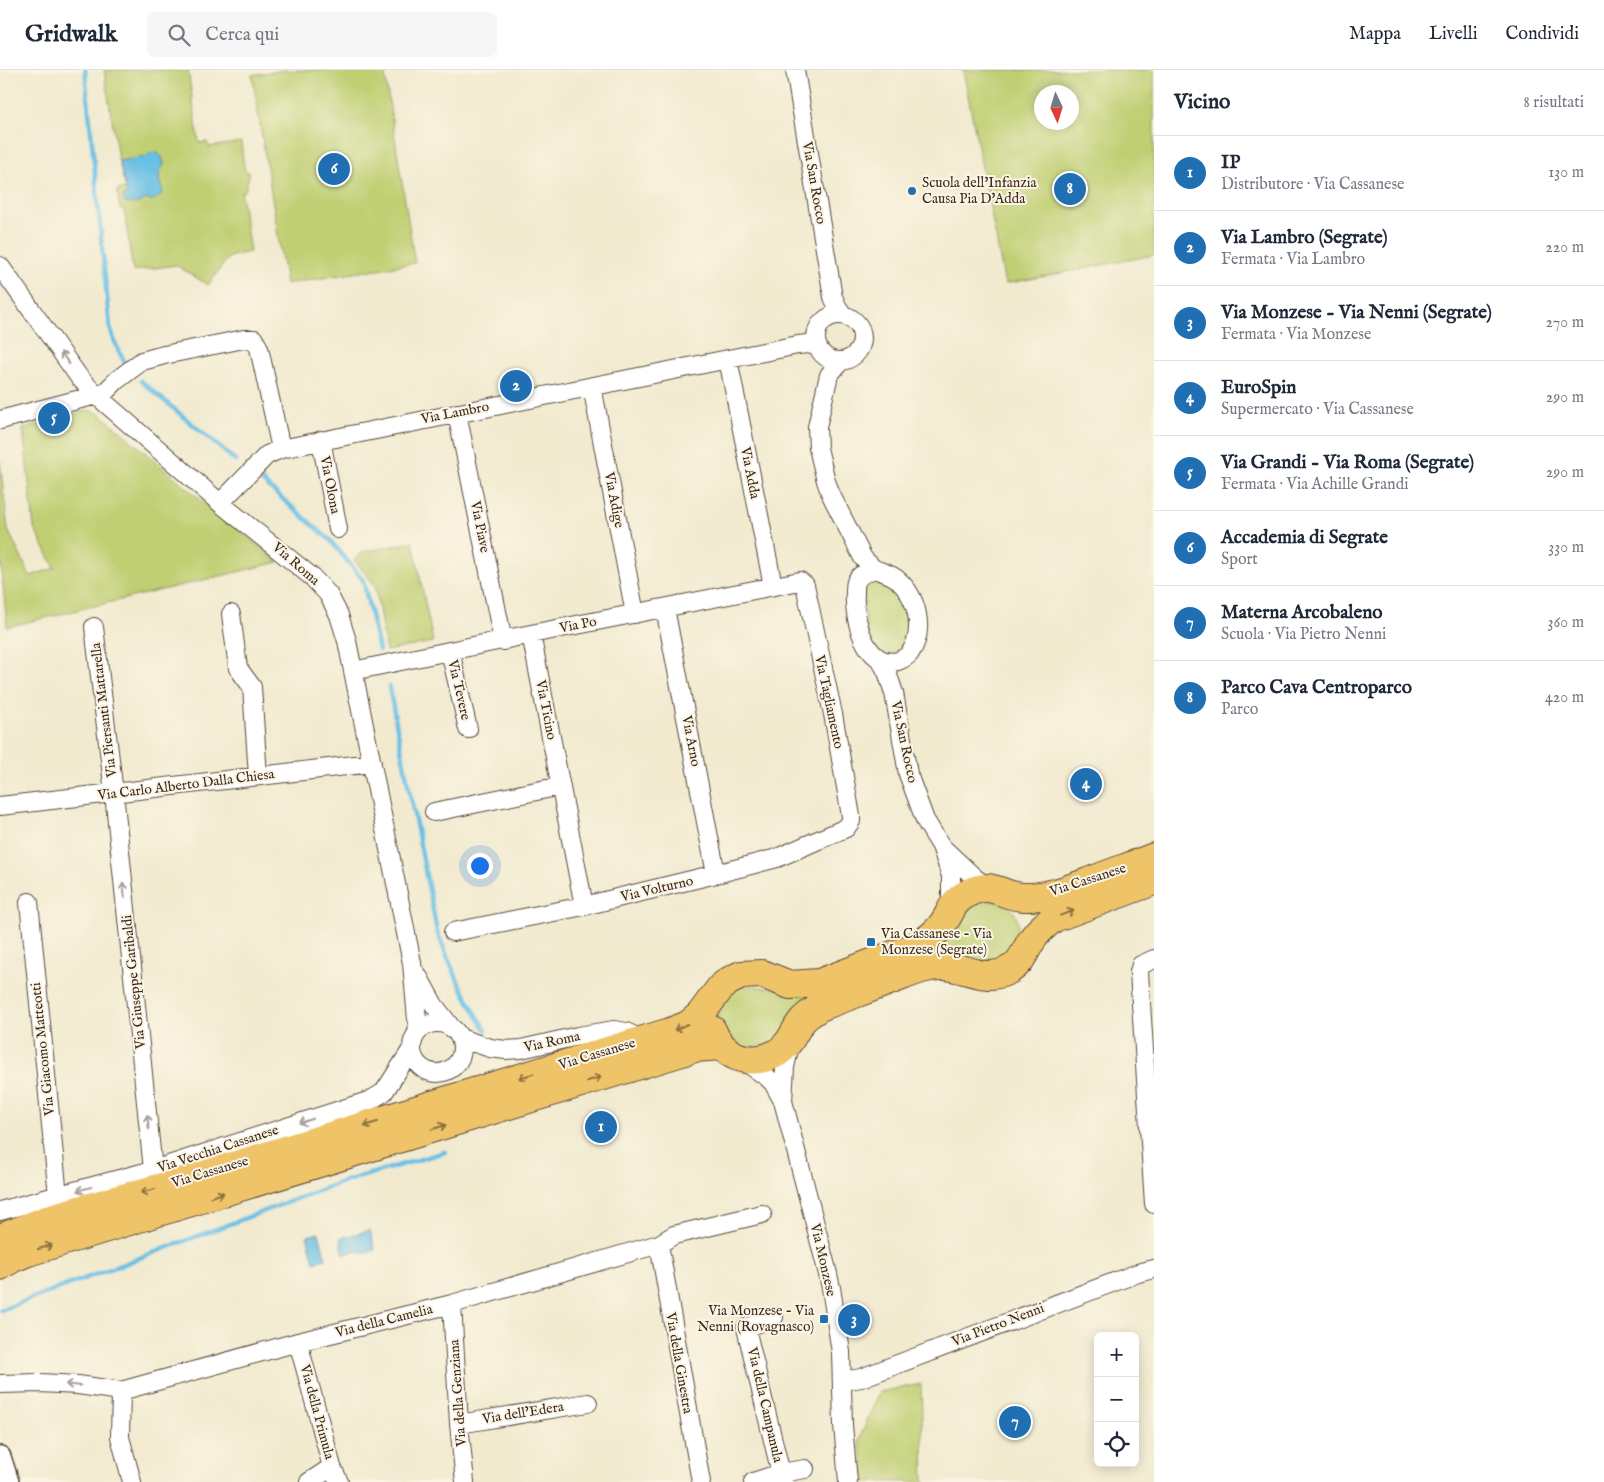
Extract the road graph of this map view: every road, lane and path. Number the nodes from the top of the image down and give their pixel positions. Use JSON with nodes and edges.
{"nodes":[{"id":1,"x":795,"y":70,"type":"edge"},
{"id":2,"x":0,"y":266,"type":"edge"},
{"id":3,"x":836,"y":316,"type":"junction"},
{"id":4,"x":825,"y":349,"type":"junction"},
{"id":5,"x":728,"y":359,"type":"junction"},
{"id":6,"x":592,"y":386,"type":"junction"},
{"id":7,"x":96,"y":395,"type":"junction"},
{"id":8,"x":457,"y":413,"type":"junction"},
{"id":9,"x":0,"y":420,"type":"edge"},
{"id":10,"x":321,"y":440,"type":"junction"},
{"id":11,"x":281,"y":448,"type":"junction"},
{"id":12,"x":220,"y":503,"type":"junction"},
{"id":13,"x":338,"y":529,"type":"dead end"},
{"id":14,"x":867,"y":567,"type":"junction"},
{"id":15,"x":803,"y":583,"type":"joint"},
{"id":16,"x":773,"y":586,"type":"junction"},
{"id":17,"x":665,"y":608,"type":"junction"},
{"id":18,"x":231,"y":614,"type":"dead end"},
{"id":19,"x":635,"y":614,"type":"junction"},
{"id":20,"x":94,"y":627,"type":"dead end"},
{"id":21,"x":531,"y":634,"type":"junction"},
{"id":22,"x":503,"y":641,"type":"junction"},
{"id":23,"x":450,"y":651,"type":"junction"},
{"id":24,"x":908,"y":657,"type":"junction"},
{"id":25,"x":880,"y":659,"type":"junction"},
{"id":26,"x":353,"y":671,"type":"junction"},
{"id":27,"x":894,"y":693,"type":"junction"},
{"id":28,"x":468,"y":729,"type":"dead end"},
{"id":29,"x":372,"y":763,"type":"junction"},
{"id":30,"x":258,"y":776,"type":"junction"},
{"id":31,"x":561,"y":786,"type":"junction"},
{"id":32,"x":114,"y":793,"type":"junction"},
{"id":33,"x":0,"y":806,"type":"edge"},
{"id":34,"x":434,"y":812,"type":"dead end"},
{"id":35,"x":852,"y":821,"type":"joint"},
{"id":36,"x":941,"y":846,"type":"junction"},
{"id":37,"x":1154,"y":857,"type":"edge"},
{"id":38,"x":716,"y":874,"type":"junction"},
{"id":39,"x":1154,"y":880,"type":"edge"},
{"id":40,"x":998,"y":890,"type":"junction"},
{"id":41,"x":28,"y":902,"type":"dead end"},
{"id":42,"x":584,"y":906,"type":"junction"},
{"id":43,"x":951,"y":908,"type":"junction"},
{"id":44,"x":453,"y":932,"type":"dead end"},
{"id":45,"x":1030,"y":943,"type":"junction"},
{"id":46,"x":1154,"y":959,"type":"edge"},
{"id":47,"x":412,"y":963,"type":"junction"},
{"id":48,"x":716,"y":995,"type":"junction"},
{"id":49,"x":418,"y":1031,"type":"junction"},
{"id":50,"x":456,"y":1032,"type":"junction"},
{"id":51,"x":791,"y":1038,"type":"junction"},
{"id":52,"x":643,"y":1040,"type":"junction"},
{"id":53,"x":411,"y":1050,"type":"junction"},
{"id":54,"x":730,"y":1052,"type":"junction"},
{"id":55,"x":783,"y":1101,"type":"junction"},
{"id":56,"x":153,"y":1170,"type":"junction"},
{"id":57,"x":58,"y":1196,"type":"junction"},
{"id":58,"x":1154,"y":1204,"type":"edge"},
{"id":59,"x":0,"y":1211,"type":"edge"},
{"id":60,"x":762,"y":1214,"type":"dead end"},
{"id":61,"x":0,"y":1238,"type":"edge"},
{"id":62,"x":658,"y":1244,"type":"junction"},
{"id":63,"x":0,"y":1266,"type":"edge"},
{"id":64,"x":1154,"y":1269,"type":"edge"},
{"id":65,"x":452,"y":1304,"type":"junction"},
{"id":66,"x":774,"y":1317,"type":"dead end"},
{"id":67,"x":298,"y":1342,"type":"junction"},
{"id":68,"x":843,"y":1381,"type":"junction"},
{"id":69,"x":0,"y":1384,"type":"edge"},
{"id":70,"x":121,"y":1391,"type":"junction"},
{"id":71,"x":588,"y":1403,"type":"dead end"},
{"id":72,"x":460,"y":1424,"type":"junction"},
{"id":73,"x":0,"y":1458,"type":"edge"},
{"id":74,"x":805,"y":1469,"type":"dead end"},
{"id":75,"x":336,"y":1475,"type":"edge"},
{"id":76,"x":782,"y":1478,"type":"edge"},
{"id":77,"x":8,"y":1482,"type":"edge"},
{"id":78,"x":132,"y":1482,"type":"edge"},
{"id":79,"x":309,"y":1482,"type":"edge"},
{"id":80,"x":465,"y":1482,"type":"edge"},
{"id":81,"x":701,"y":1482,"type":"edge"},
{"id":82,"x":753,"y":1482,"type":"edge"},
{"id":83,"x":848,"y":1482,"type":"edge"}],
"edges":[{"from":1,"to":3,"type":"street","name":"Via San Rocco"},
{"from":7,"to":2,"type":"street","name":"Via Roma","one_way":true},
{"from":3,"to":4,"type":"street"},
{"from":3,"to":4,"type":"street"},
{"from":4,"to":5,"type":"street","name":"Via Lambro"},
{"from":4,"to":14,"type":"street"},
{"from":5,"to":6,"type":"street","name":"Via Lambro"},
{"from":5,"to":16,"type":"street","name":"Via Adda"},
{"from":6,"to":8,"type":"street","name":"Via Lambro"},
{"from":6,"to":19,"type":"street","name":"Via Adige"},
{"from":7,"to":9,"type":"street"},
{"from":7,"to":11,"type":"street"},
{"from":7,"to":12,"type":"street","name":"Via Roma"},
{"from":8,"to":10,"type":"street","name":"Via Lambro"},
{"from":8,"to":22,"type":"street","name":"Via Piave"},
{"from":10,"to":11,"type":"street","name":"Via Lambro"},
{"from":10,"to":13,"type":"street","name":"Via Olona"},
{"from":11,"to":12,"type":"street","name":"Via Lambro"},
{"from":12,"to":26,"type":"street","name":"Via Roma"},
{"from":14,"to":24,"type":"street"},
{"from":14,"to":25,"type":"street"},
{"from":15,"to":16,"type":"street","name":"Via Po"},
{"from":15,"to":35,"type":"street","name":"Via Tagliamento"},
{"from":16,"to":17,"type":"street","name":"Via Po"},
{"from":17,"to":19,"type":"street","name":"Via Po"},
{"from":17,"to":38,"type":"street","name":"Via Arno"},
{"from":18,"to":30,"type":"street"},
{"from":19,"to":21,"type":"street","name":"Via Po"},
{"from":20,"to":32,"type":"street","name":"Via Piersanti Mattarella"},
{"from":21,"to":22,"type":"street","name":"Via Po"},
{"from":21,"to":31,"type":"street","name":"Via Ticino"},
{"from":22,"to":23,"type":"street","name":"Via Po"},
{"from":23,"to":26,"type":"street","name":"Via Po"},
{"from":23,"to":28,"type":"street","name":"Via Tevere"},
{"from":24,"to":25,"type":"street"},
{"from":24,"to":27,"type":"street","name":"Via San Rocco"},
{"from":25,"to":27,"type":"street","name":"Via San Rocco"},
{"from":26,"to":29,"type":"street","name":"Via Roma"},
{"from":27,"to":36,"type":"street","name":"Via San Rocco"},
{"from":29,"to":30,"type":"street","name":"Via Carlo Alberto Dalla Chiesa"},
{"from":29,"to":47,"type":"street","name":"Via Roma"},
{"from":30,"to":32,"type":"street","name":"Via Carlo Alberto Dalla Chiesa"},
{"from":31,"to":34,"type":"street"},
{"from":31,"to":42,"type":"street","name":"Via Ticino"},
{"from":32,"to":33,"type":"street","name":"Via Carlo Alberto Dalla Chiesa"},
{"from":56,"to":32,"type":"street","name":"Via Giuseppe Garibaldi","one_way":true},
{"from":35,"to":38,"type":"street","name":"Via Volturno"},
{"from":36,"to":40,"type":"street","name":"Via San Rocco"},
{"from":36,"to":43,"type":"street","name":"Via San Rocco"},
{"from":37,"to":40,"type":"main road","name":"Via Cassanese"},
{"from":38,"to":42,"type":"street","name":"Via Volturno"},
{"from":45,"to":39,"type":"main road","name":"Via Cassanese","one_way":true},
{"from":40,"to":43,"type":"main road","name":"Via Cassanese"},
{"from":40,"to":45,"type":"main road"},
{"from":41,"to":57,"type":"street","name":"Via Giacomo Matteotti"},
{"from":42,"to":44,"type":"street","name":"Via Volturno"},
{"from":43,"to":48,"type":"main road","name":"Via Cassanese"},
{"from":45,"to":51,"type":"main road","name":"Via Cassanese"},
{"from":46,"to":58,"type":"street"},
{"from":47,"to":49,"type":"street","name":"Via Roma"},
{"from":47,"to":50,"type":"street","name":"Via Roma"},
{"from":48,"to":52,"type":"main road","name":"Via Cassanese","one_way":true},
{"from":48,"to":54,"type":"main road"},
{"from":49,"to":50,"type":"street"},
{"from":49,"to":53,"type":"street"},
{"from":50,"to":52,"type":"street","name":"Via Roma"},
{"from":50,"to":53,"type":"street"},
{"from":51,"to":54,"type":"main road","name":"Via Cassanese"},
{"from":51,"to":55,"type":"street"},
{"from":52,"to":61,"type":"main road","name":"Via Cassanese","one_way":true},
{"from":53,"to":56,"type":"street","name":"Via Vecchia Cassanese","one_way":true},
{"from":54,"to":55,"type":"street"},
{"from":63,"to":54,"type":"main road","name":"Via Cassanese","one_way":true},
{"from":55,"to":68,"type":"street","name":"Via Monzese"},
{"from":56,"to":57,"type":"street","name":"Via Vecchia Cassanese","one_way":true},
{"from":57,"to":59,"type":"street","name":"Via Vecchia Cassanese"},
{"from":60,"to":62,"type":"street","name":"Via della Camelia"},
{"from":62,"to":65,"type":"street","name":"Via della Camelia"},
{"from":62,"to":81,"type":"street","name":"Via della Ginestra"},
{"from":64,"to":68,"type":"street","name":"Via Pietro Nenni"},
{"from":65,"to":67,"type":"street","name":"Via della Camelia"},
{"from":65,"to":72,"type":"street","name":"Via della Genziana"},
{"from":66,"to":76,"type":"street","name":"Via della Campanula"},
{"from":67,"to":70,"type":"street","name":"Via della Camelia"},
{"from":67,"to":75,"type":"street","name":"Via della Primula"},
{"from":68,"to":83,"type":"street","name":"Via Monzese"},
{"from":70,"to":69,"type":"street","name":"Via della Camelia","one_way":true},
{"from":70,"to":78,"type":"street"},
{"from":71,"to":72,"type":"street","name":"Via dell'Edera"},
{"from":72,"to":80,"type":"street","name":"Via della Genziana"},
{"from":73,"to":77,"type":"street"},
{"from":74,"to":76,"type":"street"},
{"from":75,"to":79,"type":"street"},
{"from":76,"to":82,"type":"street"}]}
